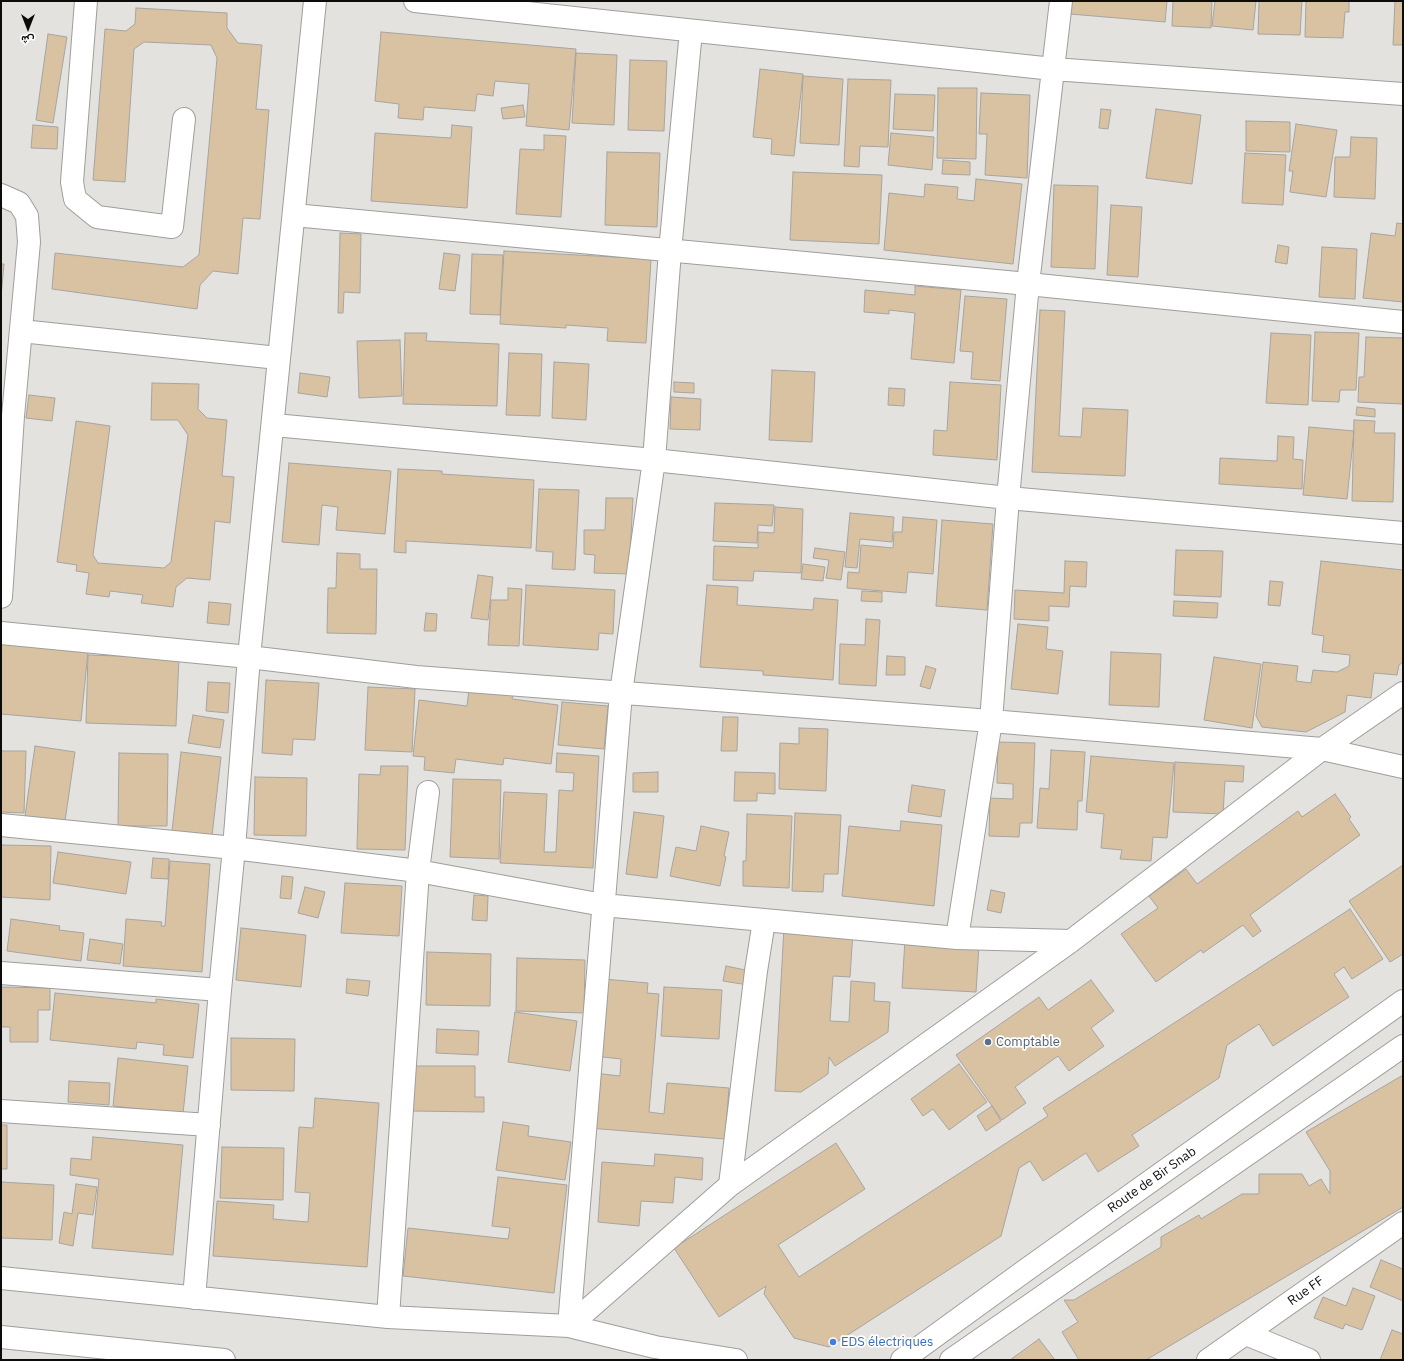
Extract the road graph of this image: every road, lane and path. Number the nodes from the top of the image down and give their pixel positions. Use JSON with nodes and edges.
{"nodes":[{"id":1,"x":86,"y":1,"type":"edge"},
{"id":2,"x":315,"y":1,"type":"edge"},
{"id":3,"x":415,"y":1,"type":"edge"},
{"id":4,"x":1062,"y":1,"type":"edge"},
{"id":5,"x":691,"y":31,"type":"junction"},
{"id":6,"x":1053,"y":68,"type":"junction"},
{"id":7,"x":1403,"y":94,"type":"edge"},
{"id":8,"x":184,"y":119,"type":"dead end"},
{"id":9,"x":1,"y":195,"type":"edge"},
{"id":10,"x":294,"y":215,"type":"junction"},
{"id":11,"x":670,"y":251,"type":"junction"},
{"id":12,"x":1028,"y":284,"type":"junction"},
{"id":13,"x":1403,"y":322,"type":"edge"},
{"id":14,"x":21,"y":331,"type":"junction"},
{"id":15,"x":278,"y":358,"type":"junction"},
{"id":16,"x":7,"y":415,"type":"edge"},
{"id":17,"x":274,"y":424,"type":"junction"},
{"id":18,"x":654,"y":460,"type":"junction"},
{"id":19,"x":1008,"y":498,"type":"junction"},
{"id":20,"x":1403,"y":533,"type":"edge"},
{"id":21,"x":1,"y":597,"type":"edge"},
{"id":22,"x":1,"y":633,"type":"edge"},
{"id":23,"x":249,"y":657,"type":"junction"},
{"id":24,"x":621,"y":693,"type":"junction"},
{"id":25,"x":1403,"y":693,"type":"edge"},
{"id":26,"x":991,"y":721,"type":"junction"},
{"id":27,"x":1322,"y":749,"type":"junction"},
{"id":28,"x":1403,"y":767,"type":"edge"},
{"id":29,"x":428,"y":792,"type":"dead end"},
{"id":30,"x":1,"y":825,"type":"edge"},
{"id":31,"x":234,"y":848,"type":"junction"},
{"id":32,"x":418,"y":871,"type":"junction"},
{"id":33,"x":604,"y":905,"type":"junction"},
{"id":34,"x":764,"y":921,"type":"junction"},
{"id":35,"x":957,"y":938,"type":"junction"},
{"id":36,"x":1071,"y":942,"type":"junction"},
{"id":37,"x":1,"y":973,"type":"edge"},
{"id":38,"x":220,"y":990,"type":"junction"},
{"id":39,"x":1403,"y":1001,"type":"edge"},
{"id":40,"x":1403,"y":1046,"type":"edge"},
{"id":41,"x":1,"y":1111,"type":"edge"},
{"id":42,"x":209,"y":1125,"type":"junction"},
{"id":43,"x":730,"y":1185,"type":"junction"},
{"id":44,"x":1403,"y":1223,"type":"edge"},
{"id":45,"x":1,"y":1278,"type":"edge"},
{"id":46,"x":194,"y":1298,"type":"junction"},
{"id":47,"x":388,"y":1317,"type":"junction"},
{"id":48,"x":569,"y":1326,"type":"junction"},
{"id":49,"x":1246,"y":1334,"type":"junction"},
{"id":50,"x":1,"y":1337,"type":"edge"},
{"id":51,"x":224,"y":1360,"type":"edge"},
{"id":52,"x":736,"y":1360,"type":"edge"},
{"id":53,"x":902,"y":1360,"type":"edge"},
{"id":54,"x":951,"y":1360,"type":"edge"},
{"id":55,"x":1208,"y":1360,"type":"edge"},
{"id":56,"x":1309,"y":1360,"type":"edge"}],
"edges":[{"from":1,"to":8,"type":"street"},
{"from":2,"to":10,"type":"street"},
{"from":3,"to":5,"type":"street"},
{"from":4,"to":6,"type":"street"},
{"from":5,"to":6,"type":"street"},
{"from":5,"to":11,"type":"street"},
{"from":6,"to":7,"type":"street"},
{"from":6,"to":12,"type":"street"},
{"from":9,"to":14,"type":"street"},
{"from":10,"to":11,"type":"street"},
{"from":10,"to":15,"type":"street"},
{"from":11,"to":12,"type":"street"},
{"from":11,"to":18,"type":"street"},
{"from":12,"to":13,"type":"street"},
{"from":12,"to":19,"type":"street"},
{"from":14,"to":15,"type":"street"},
{"from":14,"to":16,"type":"street"},
{"from":15,"to":17,"type":"street"},
{"from":16,"to":21,"type":"street"},
{"from":17,"to":18,"type":"street"},
{"from":17,"to":23,"type":"street"},
{"from":18,"to":19,"type":"street"},
{"from":18,"to":24,"type":"street"},
{"from":19,"to":20,"type":"street"},
{"from":19,"to":26,"type":"street"},
{"from":22,"to":23,"type":"street"},
{"from":23,"to":24,"type":"street"},
{"from":23,"to":31,"type":"street"},
{"from":24,"to":26,"type":"street"},
{"from":24,"to":33,"type":"street"},
{"from":25,"to":27,"type":"street"},
{"from":26,"to":27,"type":"street"},
{"from":26,"to":35,"type":"street"},
{"from":27,"to":28,"type":"street"},
{"from":27,"to":36,"type":"street"},
{"from":29,"to":32,"type":"street"},
{"from":30,"to":31,"type":"street"},
{"from":31,"to":32,"type":"street"},
{"from":31,"to":38,"type":"street"},
{"from":32,"to":33,"type":"street"},
{"from":32,"to":47,"type":"street"},
{"from":33,"to":34,"type":"street"},
{"from":33,"to":48,"type":"street"},
{"from":34,"to":35,"type":"street"},
{"from":34,"to":43,"type":"street"},
{"from":35,"to":36,"type":"street"},
{"from":36,"to":43,"type":"street"},
{"from":37,"to":38,"type":"street"},
{"from":38,"to":42,"type":"street"},
{"from":39,"to":53,"type":"street","name":"Route de Bir Snab"},
{"from":40,"to":54,"type":"street"},
{"from":41,"to":42,"type":"street"},
{"from":42,"to":46,"type":"street"},
{"from":43,"to":48,"type":"street"},
{"from":44,"to":49,"type":"street","name":"Rue FF"},
{"from":45,"to":46,"type":"street"},
{"from":46,"to":47,"type":"street"},
{"from":47,"to":48,"type":"street"},
{"from":48,"to":52,"type":"street"},
{"from":49,"to":55,"type":"street","name":"Rue FF"},
{"from":49,"to":56,"type":"street"},
{"from":50,"to":51,"type":"street"}]}
